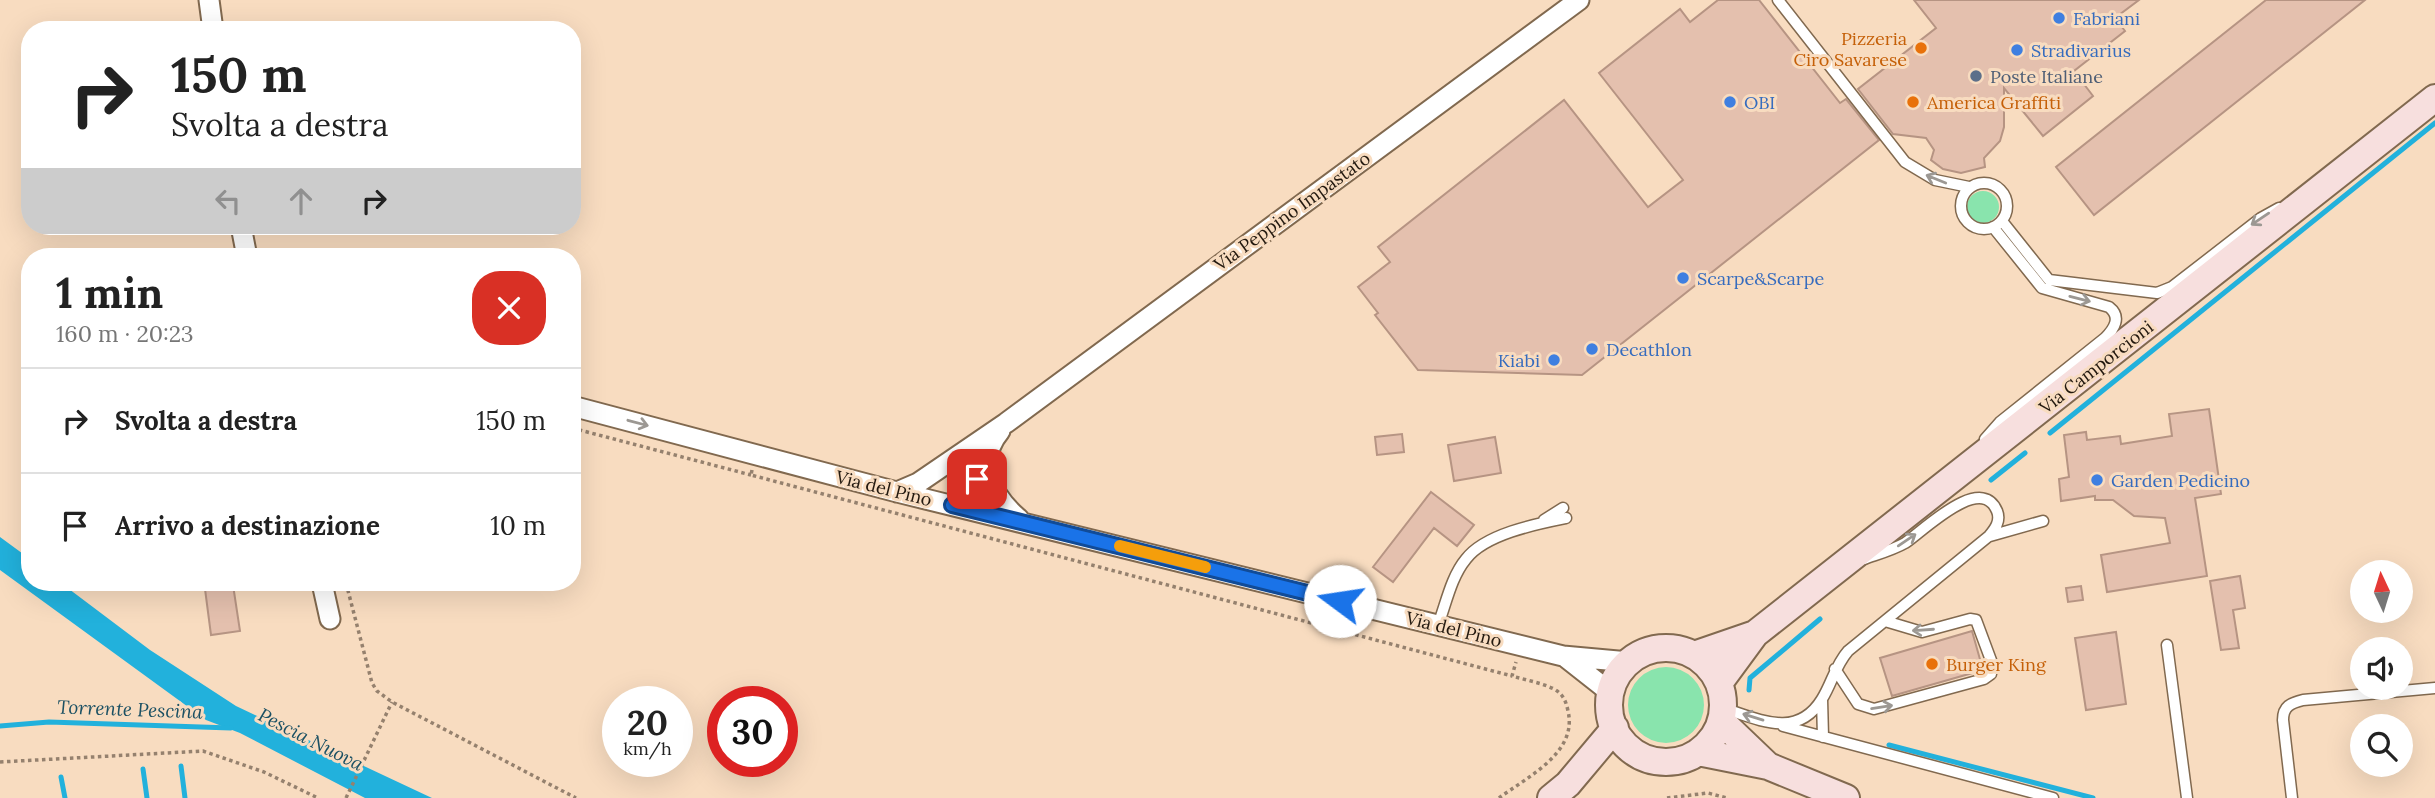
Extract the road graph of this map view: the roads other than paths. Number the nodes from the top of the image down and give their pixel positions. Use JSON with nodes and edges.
{"nodes":[{"id":1,"x":209,"y":0,"type":"edge"},
{"id":2,"x":1579,"y":0,"type":"edge"},
{"id":3,"x":1778,"y":0,"type":"edge"},
{"id":4,"x":212,"y":21,"type":"edge"},
{"id":5,"x":2435,"y":98,"type":"edge"},
{"id":6,"x":1969,"y":187,"type":"junction"},
{"id":7,"x":2320,"y":188,"type":"junction"},
{"id":8,"x":1998,"y":224,"type":"junction"},
{"id":9,"x":581,"y":407,"type":"edge"},
{"id":10,"x":1006,"y":423,"type":"junction"},
{"id":11,"x":988,"y":452,"type":"junction"},
{"id":12,"x":944,"y":466,"type":"junction"},
{"id":13,"x":1954,"y":480,"type":"junction"},
{"id":14,"x":897,"y":492,"type":"junction"},
{"id":15,"x":951,"y":505,"type":"junction"},
{"id":16,"x":1564,"y":513,"type":"dead end"},
{"id":17,"x":2043,"y":521,"type":"dead end"},
{"id":18,"x":1023,"y":522,"type":"junction"},
{"id":19,"x":1989,"y":536,"type":"junction"},
{"id":20,"x":1844,"y":566,"type":"junction"},
{"id":21,"x":323,"y":591,"type":"edge"},
{"id":22,"x":330,"y":620,"type":"dead end"},
{"id":23,"x":1885,"y":621,"type":"junction"},
{"id":24,"x":1438,"y":625,"type":"junction"},
{"id":25,"x":1755,"y":634,"type":"junction"},
{"id":26,"x":2167,"y":645,"type":"dead end"},
{"id":27,"x":1694,"y":655,"type":"junction"},
{"id":28,"x":1563,"y":656,"type":"junction"},
{"id":29,"x":1629,"y":662,"type":"junction"},
{"id":30,"x":1835,"y":668,"type":"junction"},
{"id":31,"x":2435,"y":688,"type":"edge"},
{"id":32,"x":1611,"y":693,"type":"junction"},
{"id":33,"x":1822,"y":698,"type":"junction"},
{"id":34,"x":1721,"y":704,"type":"junction"},
{"id":35,"x":1780,"y":725,"type":"junction"},
{"id":36,"x":1615,"y":728,"type":"junction"},
{"id":37,"x":1823,"y":737,"type":"junction"},
{"id":38,"x":1633,"y":751,"type":"junction"},
{"id":39,"x":1698,"y":752,"type":"junction"},
{"id":40,"x":1769,"y":766,"type":"junction"},
{"id":41,"x":1560,"y":791,"type":"edge"},
{"id":42,"x":1846,"y":798,"type":"edge"},
{"id":43,"x":2053,"y":798,"type":"edge"},
{"id":44,"x":2187,"y":798,"type":"edge"},
{"id":45,"x":2292,"y":798,"type":"edge"}],
"edges":[{"from":1,"to":4,"type":"street"},
{"from":2,"to":10,"type":"street","name":"Via Peppino Impastato"},
{"from":6,"to":3,"type":"lane","one_way":true},
{"from":5,"to":7,"type":"main road","name":"Via Camporcioni"},
{"from":6,"to":8,"type":"lane"},
{"from":6,"to":8,"type":"lane"},
{"from":7,"to":8,"type":"lane","one_way":true},
{"from":7,"to":13,"type":"main road","name":"Via Camporcioni"},
{"from":8,"to":13,"type":"lane","one_way":true},
{"from":9,"to":14,"type":"street","name":"Via del Pino","one_way":true},
{"from":10,"to":11,"type":"street"},
{"from":10,"to":12,"type":"street","name":"Via Peppino Impastato"},
{"from":11,"to":15,"type":"street"},
{"from":11,"to":18,"type":"street"},
{"from":12,"to":14,"type":"street","name":"Via Peppino Impastato"},
{"from":12,"to":15,"type":"street"},
{"from":13,"to":20,"type":"main road","name":"Via Camporcioni"},
{"from":14,"to":15,"type":"street","name":"Via del Pino"},
{"from":15,"to":18,"type":"street","name":"Via del Pino"},
{"from":16,"to":24,"type":"lane"},
{"from":17,"to":19,"type":"lane"},
{"from":18,"to":24,"type":"street","name":"Via del Pino"},
{"from":20,"to":19,"type":"lane","one_way":true},
{"from":19,"to":23,"type":"lane"},
{"from":20,"to":25,"type":"main road","name":"Via Camporcioni"},
{"from":21,"to":22,"type":"street"},
{"from":23,"to":30,"type":"lane"},
{"from":30,"to":23,"type":"lane","one_way":true},
{"from":24,"to":28,"type":"street","name":"Via del Pino"},
{"from":25,"to":27,"type":"main road"},
{"from":25,"to":34,"type":"main road"},
{"from":26,"to":44,"type":"lane"},
{"from":27,"to":29,"type":"main road"},
{"from":27,"to":34,"type":"main road"},
{"from":28,"to":29,"type":"street","name":"Via del Pino"},
{"from":28,"to":32,"type":"street","name":"Via del Pino"},
{"from":29,"to":32,"type":"main road"},
{"from":30,"to":33,"type":"lane"},
{"from":31,"to":45,"type":"lane"},
{"from":32,"to":36,"type":"main road"},
{"from":33,"to":35,"type":"lane"},
{"from":33,"to":37,"type":"lane"},
{"from":35,"to":34,"type":"lane","one_way":true},
{"from":34,"to":39,"type":"main road"},
{"from":34,"to":40,"type":"main road"},
{"from":35,"to":37,"type":"lane"},
{"from":36,"to":38,"type":"main road"},
{"from":36,"to":41,"type":"main road"},
{"from":37,"to":43,"type":"lane"},
{"from":38,"to":39,"type":"main road"},
{"from":38,"to":41,"type":"main road"},
{"from":39,"to":40,"type":"main road"},
{"from":40,"to":42,"type":"main road"}]}
